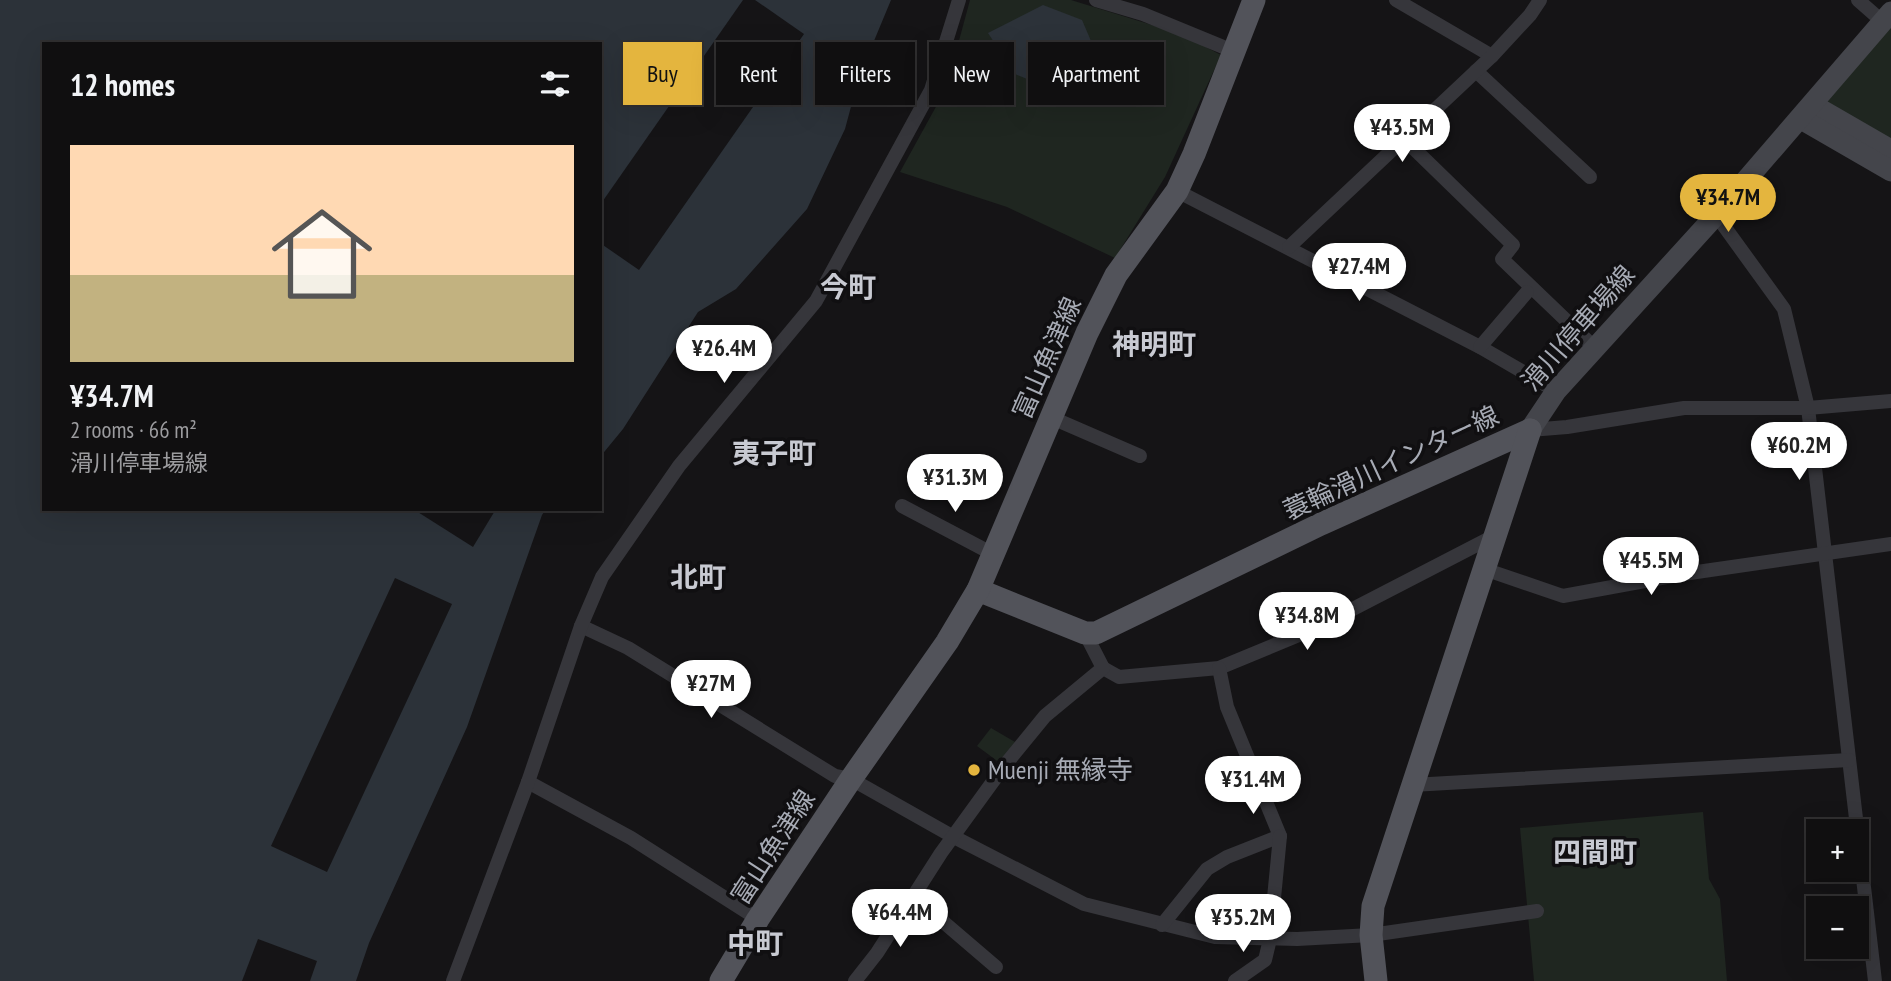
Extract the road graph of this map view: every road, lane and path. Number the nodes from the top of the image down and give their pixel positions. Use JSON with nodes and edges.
{"nodes":[{"id":1,"x":959,"y":0,"type":"edge"},
{"id":2,"x":1096,"y":0,"type":"edge"},
{"id":3,"x":1254,"y":0,"type":"edge"},
{"id":4,"x":1396,"y":0,"type":"edge"},
{"id":5,"x":1540,"y":0,"type":"edge"},
{"id":6,"x":1858,"y":0,"type":"edge"},
{"id":7,"x":1887,"y":17,"type":"edge"},
{"id":8,"x":1233,"y":51,"type":"junction"},
{"id":9,"x":1492,"y":56,"type":"junction"},
{"id":10,"x":1476,"y":71,"type":"junction"},
{"id":11,"x":1807,"y":112,"type":"junction"},
{"id":12,"x":1404,"y":139,"type":"junction"},
{"id":13,"x":1891,"y":150,"type":"edge"},
{"id":14,"x":1891,"y":171,"type":"edge"},
{"id":15,"x":1590,"y":177,"type":"dead end"},
{"id":16,"x":1177,"y":191,"type":"junction"},
{"id":17,"x":1716,"y":215,"type":"junction"},
{"id":18,"x":1289,"y":247,"type":"junction"},
{"id":19,"x":1527,"y":292,"type":"dead end"},
{"id":20,"x":1480,"y":346,"type":"junction"},
{"id":21,"x":1595,"y":348,"type":"junction"},
{"id":22,"x":1556,"y":391,"type":"junction"},
{"id":23,"x":1891,"y":401,"type":"edge"},
{"id":24,"x":1808,"y":408,"type":"junction"},
{"id":25,"x":1050,"y":417,"type":"junction"},
{"id":26,"x":1531,"y":430,"type":"junction"},
{"id":27,"x":1140,"y":456,"type":"dead end"},
{"id":28,"x":902,"y":506,"type":"dead end"},
{"id":29,"x":1496,"y":535,"type":"junction"},
{"id":30,"x":1891,"y":544,"type":"edge"},
{"id":31,"x":1825,"y":553,"type":"junction"},
{"id":32,"x":993,"y":554,"type":"junction"},
{"id":33,"x":1484,"y":569,"type":"junction"},
{"id":34,"x":978,"y":590,"type":"junction"},
{"id":35,"x":581,"y":626,"type":"junction"},
{"id":36,"x":1085,"y":633,"type":"junction"},
{"id":37,"x":1103,"y":668,"type":"junction"},
{"id":38,"x":1219,"y":668,"type":"junction"},
{"id":39,"x":1849,"y":760,"type":"junction"},
{"id":40,"x":851,"y":779,"type":"junction"},
{"id":41,"x":528,"y":782,"type":"junction"},
{"id":42,"x":1412,"y":785,"type":"junction"},
{"id":43,"x":952,"y":836,"type":"junction"},
{"id":44,"x":1280,"y":836,"type":"junction"},
{"id":45,"x":913,"y":896,"type":"junction"},
{"id":46,"x":1537,"y":911,"type":"dead end"},
{"id":47,"x":758,"y":919,"type":"junction"},
{"id":48,"x":1162,"y":925,"type":"junction"},
{"id":49,"x":1371,"y":935,"type":"junction"},
{"id":50,"x":1270,"y":939,"type":"junction"},
{"id":51,"x":996,"y":967,"type":"dead end"},
{"id":52,"x":453,"y":981,"type":"edge"},
{"id":53,"x":721,"y":981,"type":"edge"},
{"id":54,"x":855,"y":981,"type":"edge"},
{"id":55,"x":1235,"y":981,"type":"edge"},
{"id":56,"x":1377,"y":981,"type":"edge"},
{"id":57,"x":1875,"y":981,"type":"edge"}],
"edges":[{"from":1,"to":35,"type":"street"},
{"from":2,"to":8,"type":"street"},
{"from":3,"to":8,"type":"main road","name":"富山魚津線"},
{"from":4,"to":9,"type":"street"},
{"from":5,"to":9,"type":"street"},
{"from":6,"to":7,"type":"street"},
{"from":7,"to":11,"type":"main road","name":"滑川停車場線"},
{"from":8,"to":16,"type":"main road","name":"富山魚津線"},
{"from":9,"to":10,"type":"street"},
{"from":10,"to":12,"type":"street"},
{"from":10,"to":15,"type":"street"},
{"from":11,"to":13,"type":"main road"},
{"from":11,"to":14,"type":"main road"},
{"from":11,"to":17,"type":"main road","name":"滑川停車場線"},
{"from":12,"to":18,"type":"street"},
{"from":12,"to":21,"type":"street"},
{"from":16,"to":18,"type":"street"},
{"from":16,"to":25,"type":"main road","name":"富山魚津線"},
{"from":17,"to":21,"type":"main road","name":"滑川停車場線"},
{"from":17,"to":24,"type":"street"},
{"from":18,"to":20,"type":"street"},
{"from":19,"to":20,"type":"street"},
{"from":20,"to":22,"type":"street"},
{"from":21,"to":22,"type":"main road","name":"滑川停車場線"},
{"from":22,"to":26,"type":"main road","name":"滑川停車場線"},
{"from":23,"to":24,"type":"street"},
{"from":24,"to":26,"type":"street"},
{"from":24,"to":31,"type":"street"},
{"from":25,"to":27,"type":"street"},
{"from":25,"to":32,"type":"main road","name":"富山魚津線"},
{"from":26,"to":29,"type":"main road","name":"蓑輪滑川インター線"},
{"from":26,"to":36,"type":"main road","name":"蓑輪滑川インター線"},
{"from":28,"to":32,"type":"street"},
{"from":29,"to":33,"type":"main road","name":"蓑輪滑川インター線"},
{"from":29,"to":38,"type":"street"},
{"from":30,"to":31,"type":"street"},
{"from":31,"to":33,"type":"street"},
{"from":31,"to":39,"type":"street"},
{"from":32,"to":34,"type":"main road","name":"富山魚津線"},
{"from":33,"to":42,"type":"main road","name":"蓑輪滑川インター線"},
{"from":34,"to":36,"type":"main road"},
{"from":34,"to":40,"type":"main road","name":"富山魚津線"},
{"from":35,"to":40,"type":"street"},
{"from":35,"to":41,"type":"street"},
{"from":36,"to":37,"type":"street"},
{"from":37,"to":38,"type":"street"},
{"from":37,"to":43,"type":"street"},
{"from":38,"to":44,"type":"street"},
{"from":39,"to":42,"type":"street"},
{"from":39,"to":57,"type":"street"},
{"from":40,"to":43,"type":"street"},
{"from":40,"to":47,"type":"main road","name":"富山魚津線"},
{"from":41,"to":47,"type":"street"},
{"from":41,"to":52,"type":"street"},
{"from":42,"to":49,"type":"main road","name":"蓑輪滑川インター線"},
{"from":43,"to":45,"type":"street"},
{"from":43,"to":48,"type":"street"},
{"from":44,"to":48,"type":"street"},
{"from":44,"to":50,"type":"street"},
{"from":45,"to":51,"type":"street"},
{"from":45,"to":54,"type":"street"},
{"from":46,"to":49,"type":"street"},
{"from":47,"to":53,"type":"main road","name":"富山魚津線"},
{"from":48,"to":50,"type":"street"},
{"from":49,"to":50,"type":"street"},
{"from":49,"to":56,"type":"main road","name":"蓑輪滑川インター線"},
{"from":50,"to":55,"type":"street"}]}
